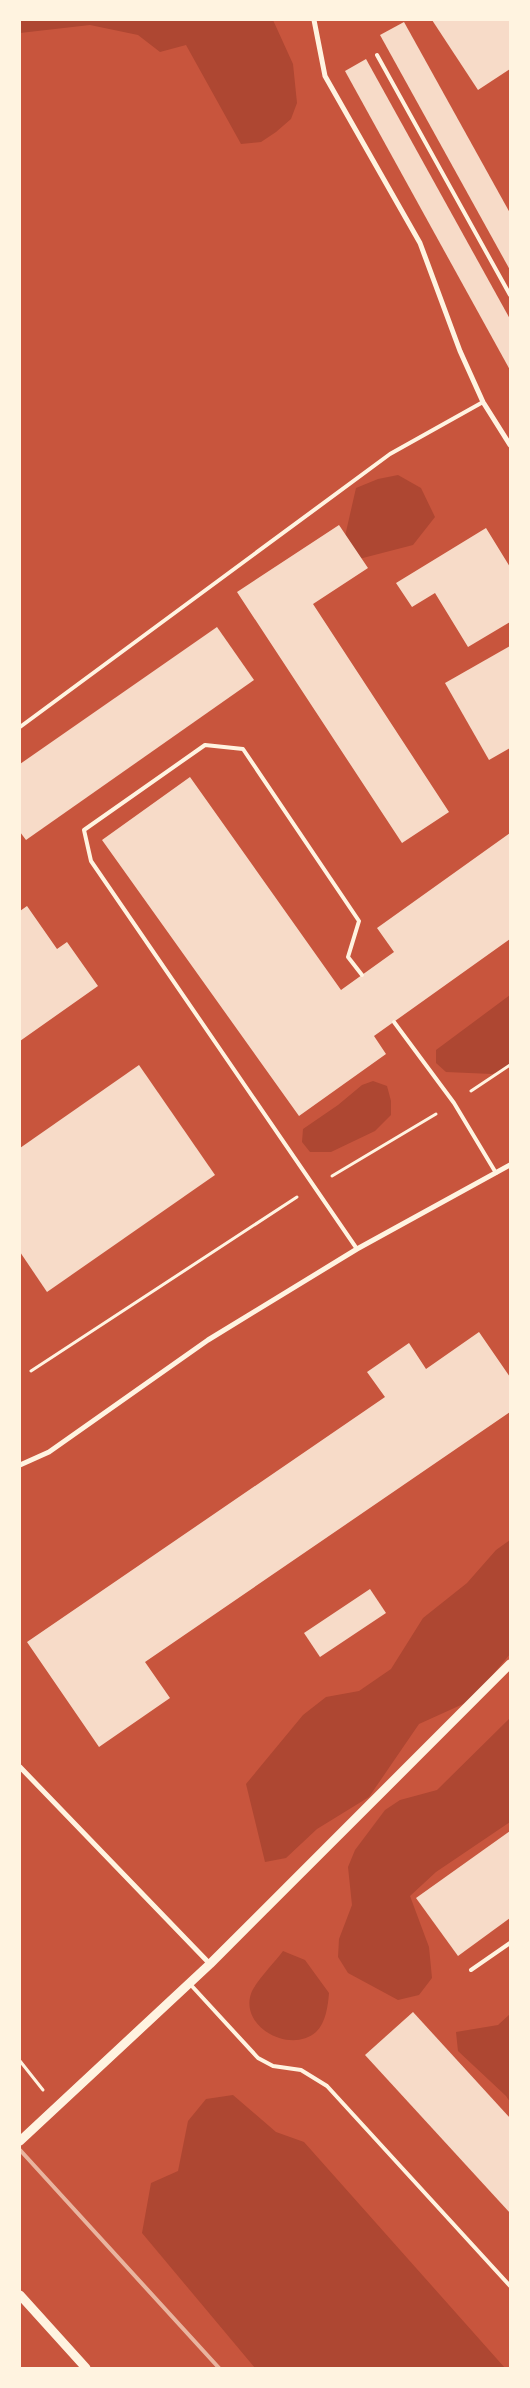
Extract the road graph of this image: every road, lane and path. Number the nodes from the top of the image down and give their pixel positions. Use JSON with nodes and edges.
{"nodes":[{"id":1,"x":314,"y":20,"type":"edge"},
{"id":2,"x":377,"y":55,"type":"dead end"},
{"id":3,"x":510,"y":295,"type":"edge"},
{"id":4,"x":483,"y":402,"type":"junction"},
{"id":5,"x":510,"y":446,"type":"edge"},
{"id":6,"x":20,"y":727,"type":"edge"},
{"id":7,"x":362,"y":976,"type":"dead end"},
{"id":8,"x":394,"y":1022,"type":"dead end"},
{"id":9,"x":510,"y":1065,"type":"edge"},
{"id":10,"x":454,"y":1103,"type":"junction"},
{"id":11,"x":510,"y":1165,"type":"edge"},
{"id":12,"x":496,"y":1173,"type":"junction"},
{"id":13,"x":314,"y":1187,"type":"junction"},
{"id":14,"x":357,"y":1249,"type":"junction"},
{"id":15,"x":31,"y":1371,"type":"dead end"},
{"id":16,"x":20,"y":1465,"type":"edge"},
{"id":17,"x":510,"y":1664,"type":"edge"},
{"id":18,"x":20,"y":1767,"type":"edge"},
{"id":19,"x":510,"y":1943,"type":"edge"},
{"id":20,"x":210,"y":1964,"type":"junction"},
{"id":21,"x":471,"y":1970,"type":"dead end"},
{"id":22,"x":189,"y":1984,"type":"junction"},
{"id":23,"x":20,"y":2061,"type":"edge"},
{"id":24,"x":44,"y":2091,"type":"dead end"},
{"id":25,"x":20,"y":2141,"type":"edge"},
{"id":26,"x":510,"y":2286,"type":"edge"},
{"id":27,"x":20,"y":2295,"type":"edge"},
{"id":28,"x":86,"y":2368,"type":"edge"}],
"edges":[{"from":1,"to":4,"type":"street"},
{"from":2,"to":3,"type":"lane"},
{"from":4,"to":5,"type":"street"},
{"from":4,"to":6,"type":"lane"},
{"from":7,"to":13,"type":"lane"},
{"from":8,"to":10,"type":"lane"},
{"from":9,"to":10,"type":"path"},
{"from":10,"to":12,"type":"lane"},
{"from":10,"to":13,"type":"path"},
{"from":11,"to":12,"type":"street"},
{"from":12,"to":14,"type":"street"},
{"from":13,"to":14,"type":"lane"},
{"from":13,"to":15,"type":"path"},
{"from":14,"to":16,"type":"street"},
{"from":17,"to":20,"type":"street"},
{"from":18,"to":20,"type":"street"},
{"from":19,"to":21,"type":"lane"},
{"from":20,"to":22,"type":"street"},
{"from":22,"to":25,"type":"street"},
{"from":22,"to":26,"type":"lane"},
{"from":23,"to":24,"type":"path"},
{"from":27,"to":28,"type":"street"}]}
